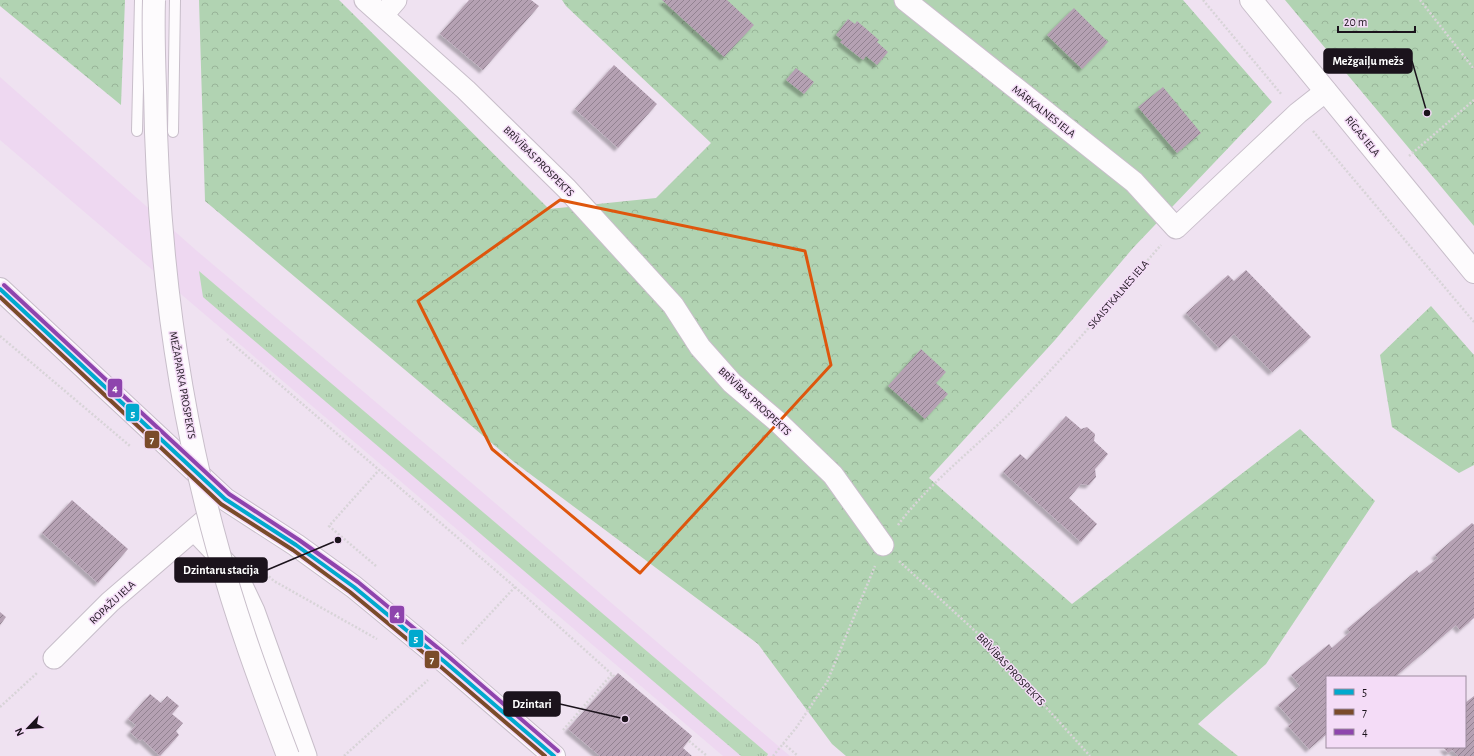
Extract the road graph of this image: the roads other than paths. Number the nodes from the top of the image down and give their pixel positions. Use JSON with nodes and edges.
{"nodes":[{"id":1,"x":140,"y":0,"type":"edge"},
{"id":2,"x":154,"y":0,"type":"edge"},
{"id":3,"x":175,"y":0,"type":"edge"},
{"id":4,"x":364,"y":0,"type":"edge"},
{"id":5,"x":905,"y":0,"type":"edge"},
{"id":6,"x":1251,"y":0,"type":"edge"},
{"id":7,"x":390,"y":8,"type":"edge"},
{"id":8,"x":1326,"y":91,"type":"junction"},
{"id":9,"x":138,"y":130,"type":"dead end"},
{"id":10,"x":173,"y":132,"type":"dead end"},
{"id":11,"x":1474,"y":272,"type":"edge"},
{"id":12,"x":0,"y":289,"type":"edge"},
{"id":13,"x":225,"y":499,"type":"junction"},
{"id":14,"x":194,"y":530,"type":"junction"},
{"id":15,"x":883,"y":545,"type":"road end"},
{"id":16,"x":54,"y":658,"type":"road end"},
{"id":17,"x":288,"y":756,"type":"edge"},
{"id":18,"x":306,"y":756,"type":"edge"},
{"id":19,"x":554,"y":756,"type":"edge"}],
"edges":[{"from":1,"to":9,"type":"lane"},
{"from":2,"to":17,"type":"street","name":"MEŽAPARKA PROSPEKTS","bridge":true},
{"from":3,"to":10,"type":"lane"},
{"from":4,"to":7,"type":"street","name":"BRĪVĪBAS PROSPEKTS"},
{"from":5,"to":8,"type":"street","name":"MĀRKALNES IELA"},
{"from":6,"to":8,"type":"street","name":"RĪGAS IELA"},
{"from":7,"to":15,"type":"street","name":"BRĪVĪBAS PROSPEKTS"},
{"from":8,"to":11,"type":"street","name":"RĪGAS IELA"},
{"from":12,"to":13,"type":"street"},
{"from":13,"to":14,"type":"street","name":"ROPAŽU IELA"},
{"from":13,"to":19,"type":"street"},
{"from":14,"to":16,"type":"street","name":"ROPAŽU IELA"},
{"from":14,"to":18,"type":"street"}]}
